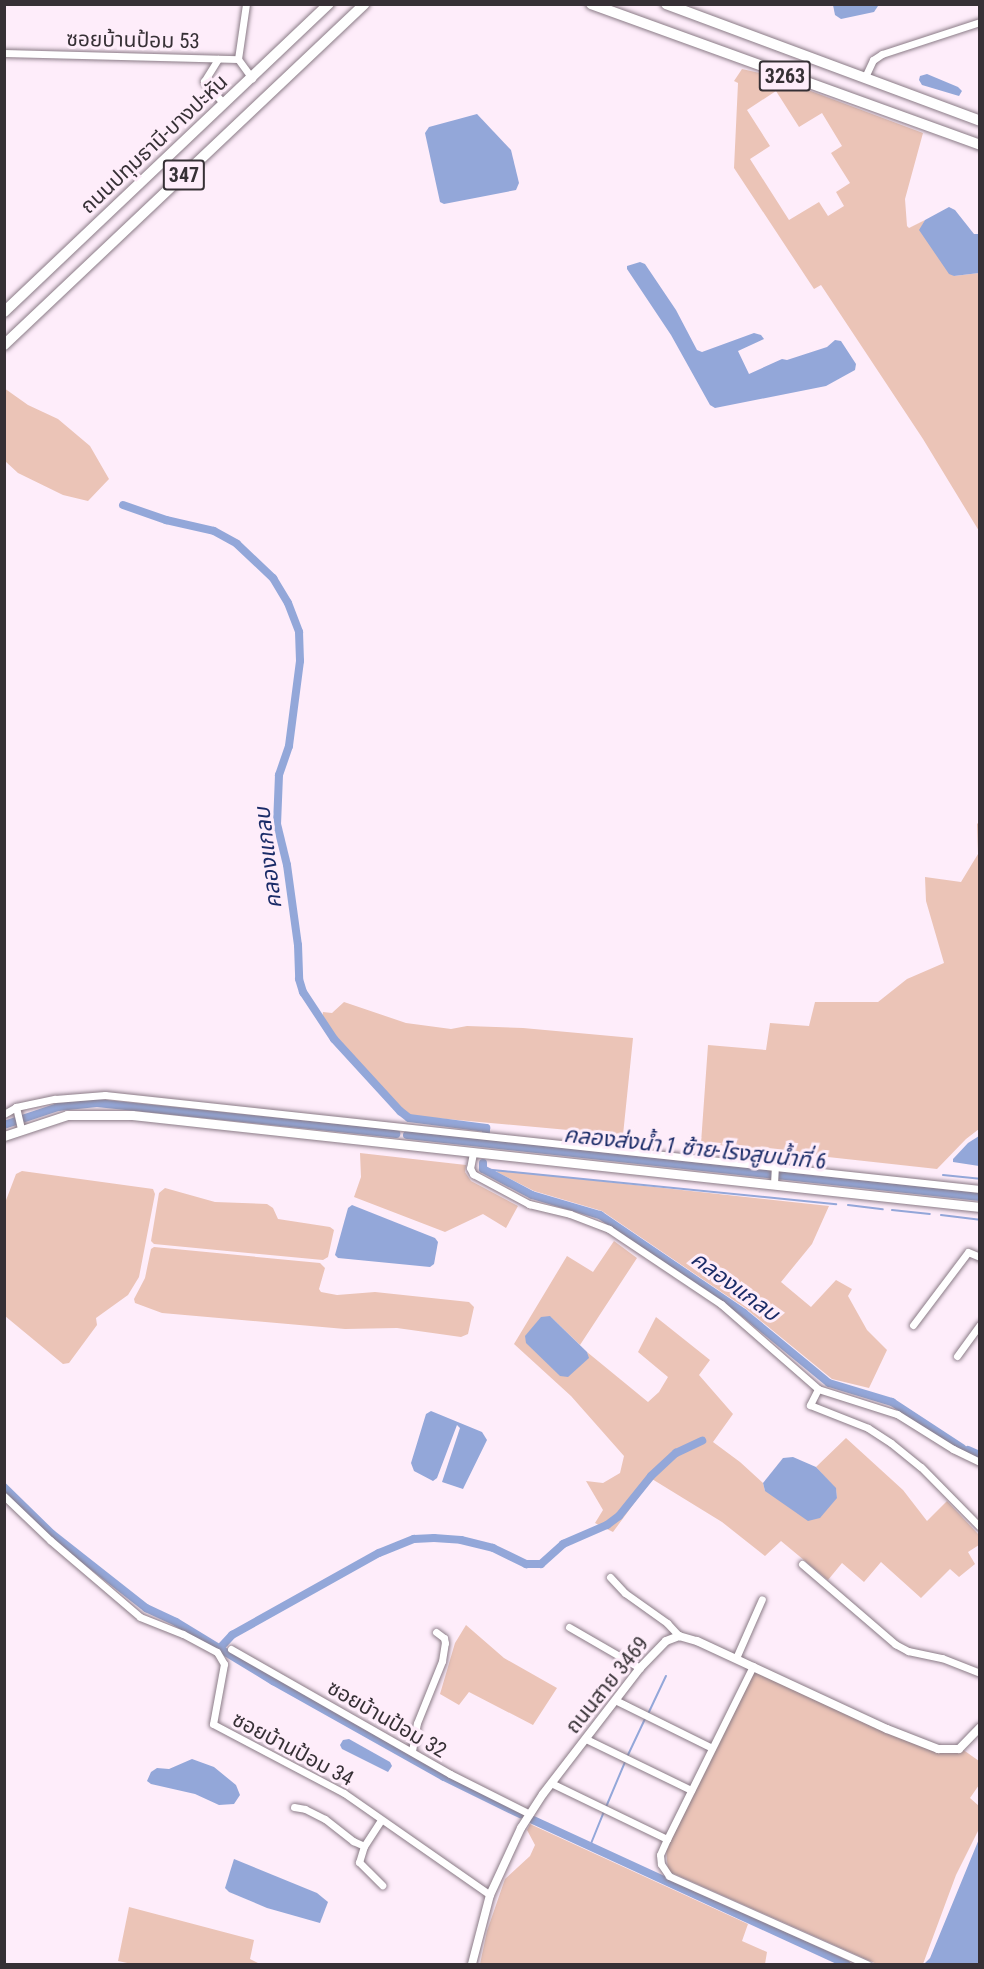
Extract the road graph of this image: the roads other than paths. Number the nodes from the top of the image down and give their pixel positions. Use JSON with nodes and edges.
{"nodes":[{"id":1,"x":246,"y":4,"type":"edge"},
{"id":2,"x":364,"y":4,"type":"edge"},
{"id":3,"x":372,"y":4,"type":"edge"},
{"id":4,"x":591,"y":4,"type":"edge"},
{"id":5,"x":666,"y":4,"type":"edge"},
{"id":6,"x":326,"y":7,"type":"edge"},
{"id":7,"x":351,"y":18,"type":"junction"},
{"id":8,"x":980,"y":22,"type":"edge"},
{"id":9,"x":4,"y":53,"type":"edge"},
{"id":10,"x":218,"y":59,"type":"junction"},
{"id":11,"x":238,"y":59,"type":"junction"},
{"id":12,"x":865,"y":77,"type":"junction"},
{"id":13,"x":252,"y":78,"type":"junction"},
{"id":14,"x":224,"y":104,"type":"junction"},
{"id":15,"x":980,"y":121,"type":"edge"},
{"id":16,"x":980,"y":145,"type":"edge"},
{"id":17,"x":4,"y":312,"type":"edge"},
{"id":18,"x":4,"y":345,"type":"edge"},
{"id":19,"x":17,"y":1110,"type":"junction"},
{"id":20,"x":4,"y":1113,"type":"edge"},
{"id":21,"x":295,"y":1118,"type":"junction"},
{"id":22,"x":21,"y":1126,"type":"junction"},
{"id":23,"x":401,"y":1128,"type":"junction"},
{"id":24,"x":295,"y":1130,"type":"junction"},
{"id":25,"x":4,"y":1136,"type":"edge"},
{"id":26,"x":405,"y":1145,"type":"junction"},
{"id":27,"x":473,"y":1153,"type":"junction"},
{"id":28,"x":775,"y":1175,"type":"junction"},
{"id":29,"x":980,"y":1189,"type":"edge"},
{"id":30,"x":980,"y":1207,"type":"edge"},
{"id":31,"x":980,"y":1257,"type":"edge"},
{"id":32,"x":980,"y":1324,"type":"edge"},
{"id":33,"x":914,"y":1325,"type":"dead end"},
{"id":34,"x":957,"y":1356,"type":"dead end"},
{"id":35,"x":818,"y":1389,"type":"junction"},
{"id":36,"x":980,"y":1462,"type":"edge"},
{"id":37,"x":4,"y":1496,"type":"edge"},
{"id":38,"x":980,"y":1527,"type":"edge"},
{"id":39,"x":802,"y":1564,"type":"dead end"},
{"id":40,"x":610,"y":1577,"type":"dead end"},
{"id":41,"x":762,"y":1599,"type":"dead end"},
{"id":42,"x":569,"y":1627,"type":"dead end"},
{"id":43,"x":436,"y":1632,"type":"dead end"},
{"id":44,"x":679,"y":1636,"type":"junction"},
{"id":45,"x":231,"y":1649,"type":"dead end"},
{"id":46,"x":736,"y":1658,"type":"junction"},
{"id":47,"x":753,"y":1666,"type":"junction"},
{"id":48,"x":639,"y":1668,"type":"junction"},
{"id":49,"x":980,"y":1673,"type":"edge"},
{"id":50,"x":615,"y":1700,"type":"junction"},
{"id":51,"x":980,"y":1727,"type":"edge"},
{"id":52,"x":586,"y":1738,"type":"junction"},
{"id":53,"x":712,"y":1748,"type":"junction"},
{"id":54,"x":411,"y":1751,"type":"junction"},
{"id":55,"x":551,"y":1783,"type":"junction"},
{"id":56,"x":692,"y":1791,"type":"junction"},
{"id":57,"x":294,"y":1807,"type":"dead end"},
{"id":58,"x":530,"y":1814,"type":"junction"},
{"id":59,"x":381,"y":1820,"type":"junction"},
{"id":60,"x":667,"y":1839,"type":"junction"},
{"id":61,"x":364,"y":1846,"type":"junction"},
{"id":62,"x":382,"y":1885,"type":"dead end"},
{"id":63,"x":490,"y":1895,"type":"junction"},
{"id":64,"x":472,"y":1965,"type":"edge"},
{"id":65,"x":867,"y":1965,"type":"edge"}],
"edges":[{"from":1,"to":11,"type":"street"},
{"from":2,"to":7,"type":"main road","name":"ถนนปทุมธานี-บางปะหัน","number":"347"},
{"from":3,"to":7,"type":"main road"},
{"from":4,"to":16,"type":"main road","number":"3263"},
{"from":5,"to":12,"type":"main road","number":"3263"},
{"from":6,"to":13,"type":"main road","name":"ถนนปทุมธานี-บางปะหัน","number":"347"},
{"from":7,"to":18,"type":"main road","name":"ถนนปทุมธานี-บางปะหัน","number":"347"},
{"from":8,"to":12,"type":"street"},
{"from":9,"to":10,"type":"street","name":"ซอยบ้านป้อม 53"},
{"from":10,"to":11,"type":"street","name":"ซอยบ้านป้อม 53"},
{"from":10,"to":14,"type":"street"},
{"from":11,"to":13,"type":"street"},
{"from":12,"to":15,"type":"main road","number":"3263"},
{"from":13,"to":14,"type":"main road","name":"ถนนปทุมธานี-บางปะหัน","number":"347"},
{"from":14,"to":17,"type":"main road","name":"ถนนปทุมธานี-บางปะหัน","number":"347"},
{"from":19,"to":20,"type":"street"},
{"from":19,"to":21,"type":"street"},
{"from":19,"to":22,"type":"street"},
{"from":21,"to":23,"type":"street"},
{"from":21,"to":24,"type":"street"},
{"from":22,"to":24,"type":"main road"},
{"from":22,"to":25,"type":"main road"},
{"from":23,"to":26,"type":"street"},
{"from":23,"to":28,"type":"street"},
{"from":24,"to":26,"type":"main road"},
{"from":26,"to":27,"type":"main road"},
{"from":27,"to":28,"type":"main road"},
{"from":27,"to":35,"type":"street"},
{"from":28,"to":29,"type":"street"},
{"from":28,"to":30,"type":"main road"},
{"from":31,"to":33,"type":"street"},
{"from":32,"to":34,"type":"street"},
{"from":35,"to":36,"type":"street"},
{"from":35,"to":38,"type":"street"},
{"from":37,"to":59,"type":"street","name":"ซอยบ้านป้อม 34"},
{"from":39,"to":49,"type":"street"},
{"from":40,"to":44,"type":"street"},
{"from":41,"to":46,"type":"street"},
{"from":42,"to":48,"type":"street"},
{"from":43,"to":54,"type":"street"},
{"from":44,"to":46,"type":"street","name":"ถนนสาย 3469"},
{"from":44,"to":48,"type":"street","name":"ถนนสาย 3469"},
{"from":45,"to":54,"type":"street","name":"ซอยบ้านป้อม 32"},
{"from":46,"to":47,"type":"street","name":"ถนนสาย 3469"},
{"from":47,"to":51,"type":"street","name":"ถนนสาย 3469"},
{"from":47,"to":53,"type":"street"},
{"from":48,"to":50,"type":"street","name":"ถนนสาย 3469"},
{"from":50,"to":52,"type":"street","name":"ถนนสาย 3469"},
{"from":50,"to":53,"type":"street"},
{"from":52,"to":55,"type":"street","name":"ถนนสาย 3469"},
{"from":52,"to":56,"type":"street"},
{"from":53,"to":56,"type":"street"},
{"from":54,"to":58,"type":"street","name":"ซอยบ้านป้อม 32"},
{"from":55,"to":58,"type":"street","name":"ถนนสาย 3469"},
{"from":55,"to":60,"type":"street"},
{"from":56,"to":60,"type":"street"},
{"from":57,"to":61,"type":"street"},
{"from":58,"to":63,"type":"street","name":"ถนนสาย 3469"},
{"from":59,"to":61,"type":"street"},
{"from":59,"to":63,"type":"street","name":"ซอยบ้านป้อม 34"},
{"from":60,"to":65,"type":"street"},
{"from":61,"to":62,"type":"street"},
{"from":63,"to":64,"type":"street","name":"ถนนสาย 3469"}]}
